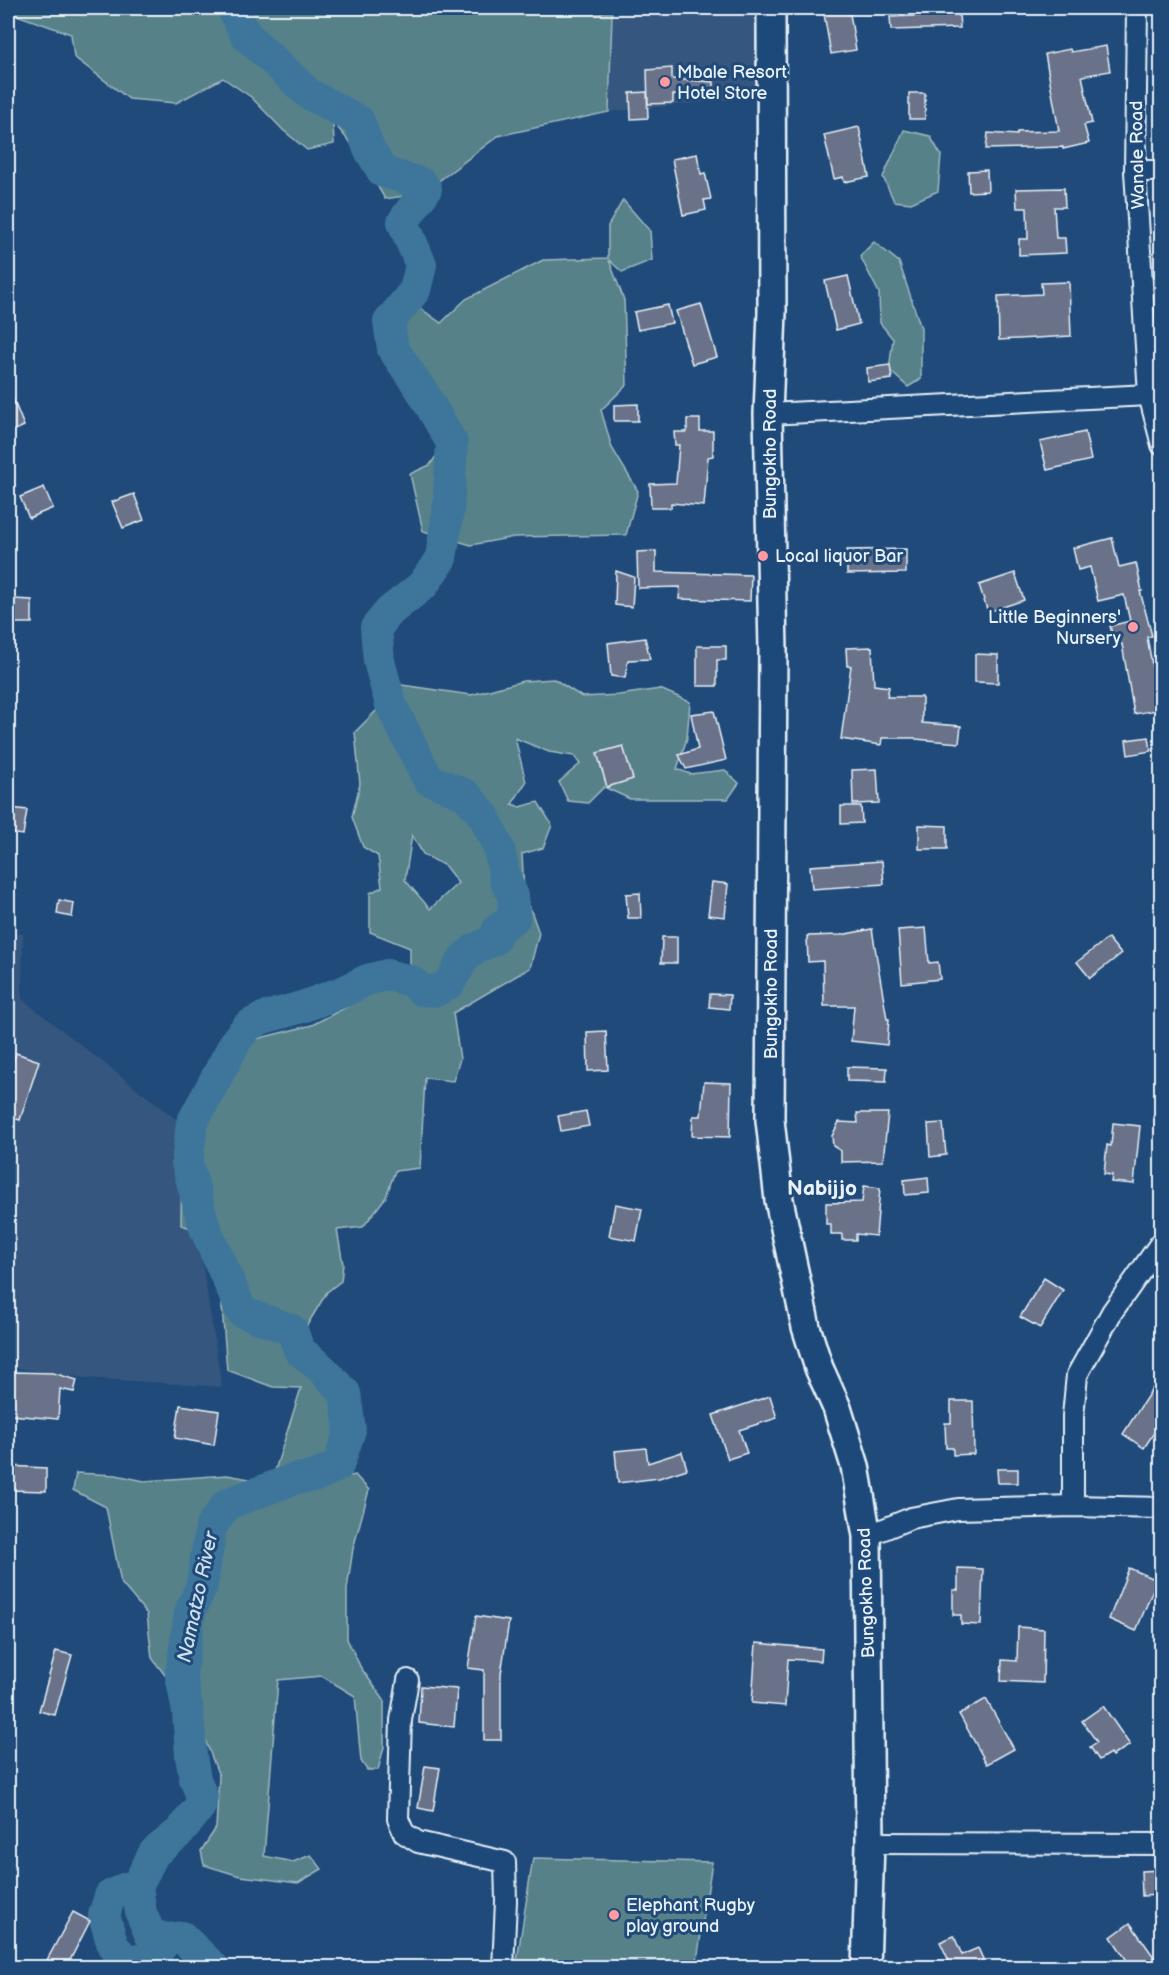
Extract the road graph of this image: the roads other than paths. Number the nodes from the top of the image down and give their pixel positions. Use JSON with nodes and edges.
{"nodes":[{"id":1,"x":771,"y":8,"type":"edge"},
{"id":2,"x":1137,"y":8,"type":"edge"},
{"id":3,"x":1135,"y":171,"type":"junction"},
{"id":4,"x":1161,"y":171,"type":"edge"},
{"id":5,"x":1149,"y":395,"type":"junction"},
{"id":6,"x":768,"y":414,"type":"junction"},
{"id":7,"x":1161,"y":445,"type":"edge"},
{"id":8,"x":1160,"y":1244,"type":"edge"},
{"id":9,"x":1073,"y":1506,"type":"junction"},
{"id":10,"x":1161,"y":1508,"type":"edge"},
{"id":11,"x":867,"y":1536,"type":"junction"},
{"id":12,"x":408,"y":1680,"type":"dead end"},
{"id":13,"x":870,"y":1843,"type":"junction"},
{"id":14,"x":1161,"y":1844,"type":"edge"},
{"id":15,"x":503,"y":1968,"type":"edge"},
{"id":16,"x":867,"y":1968,"type":"edge"}],
"edges":[{"from":1,"to":6,"type":"street","name":"Bungokho Road"},
{"from":2,"to":3,"type":"street","name":"Wanale Road"},
{"from":3,"to":4,"type":"street"},
{"from":3,"to":5,"type":"street","name":"Wanale Road"},
{"from":5,"to":6,"type":"street"},
{"from":5,"to":7,"type":"street","name":"Wanale Road"},
{"from":6,"to":11,"type":"street","name":"Bungokho Road"},
{"from":8,"to":9,"type":"street"},
{"from":9,"to":10,"type":"street"},
{"from":9,"to":11,"type":"street"},
{"from":11,"to":13,"type":"street","name":"Bungokho Road"},
{"from":12,"to":15,"type":"street"},
{"from":13,"to":14,"type":"street"},
{"from":13,"to":16,"type":"street","name":"Bungokho Road"}]}
